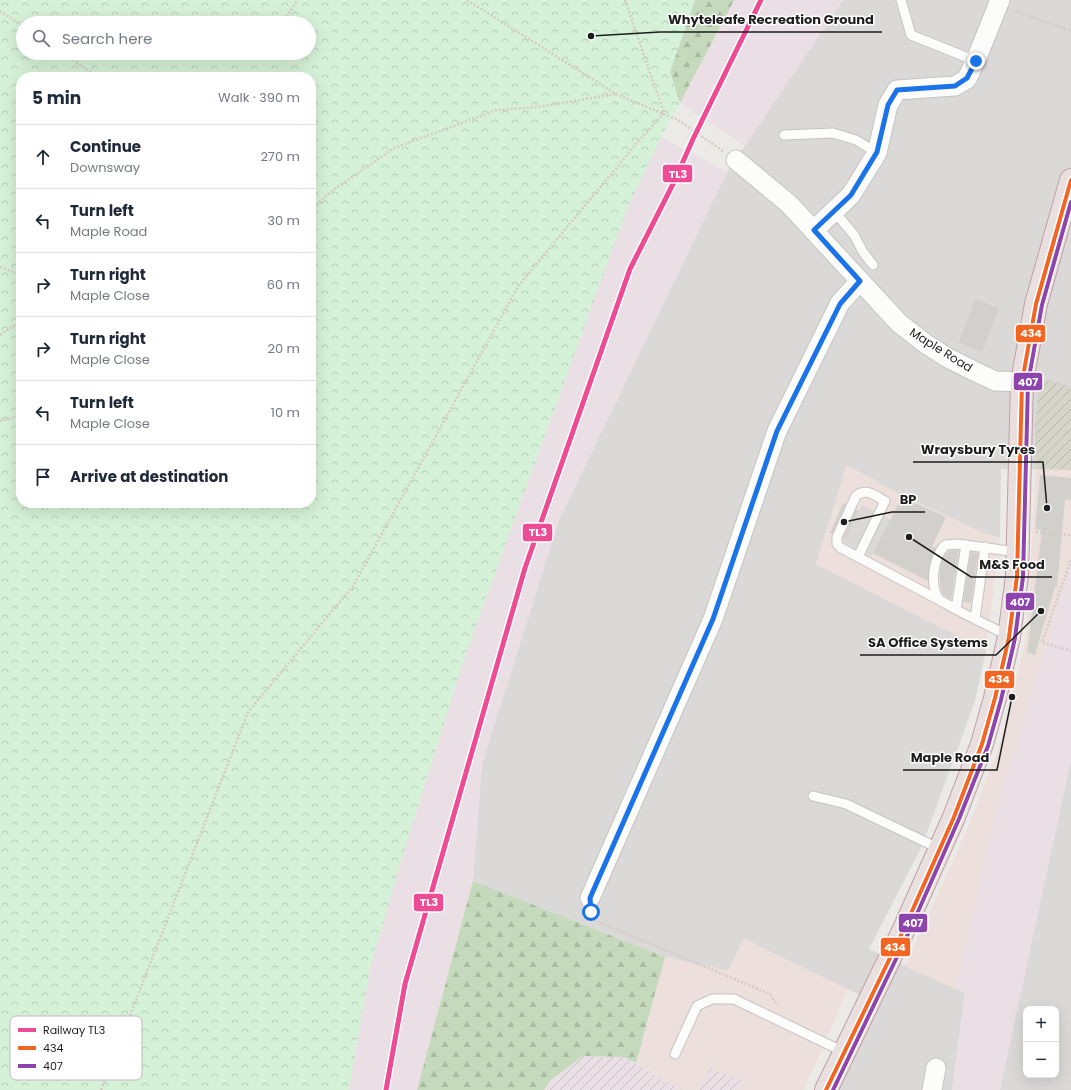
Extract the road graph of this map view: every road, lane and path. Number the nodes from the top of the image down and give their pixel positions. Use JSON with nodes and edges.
{"nodes":[{"id":1,"x":298,"y":0,"type":"edge"},
{"id":2,"x":467,"y":0,"type":"edge"},
{"id":3,"x":625,"y":0,"type":"edge"},
{"id":4,"x":901,"y":0,"type":"edge"},
{"id":5,"x":998,"y":5,"type":"edge"},
{"id":6,"x":0,"y":11,"type":"edge"},
{"id":7,"x":287,"y":16,"type":"edge"},
{"id":8,"x":16,"y":21,"type":"edge"},
{"id":9,"x":1071,"y":31,"type":"edge"},
{"id":10,"x":73,"y":60,"type":"edge"},
{"id":11,"x":976,"y":61,"type":"junction"},
{"id":12,"x":91,"y":72,"type":"edge"},
{"id":13,"x":616,"y":94,"type":"junction"},
{"id":14,"x":664,"y":113,"type":"junction"},
{"id":15,"x":784,"y":135,"type":"dead end"},
{"id":16,"x":877,"y":152,"type":"junction"},
{"id":17,"x":736,"y":160,"type":"joint"},
{"id":18,"x":1071,"y":180,"type":"edge"},
{"id":19,"x":316,"y":206,"type":"edge"},
{"id":20,"x":834,"y":210,"type":"junction"},
{"id":21,"x":1067,"y":213,"type":"edge"},
{"id":22,"x":814,"y":230,"type":"junction"},
{"id":23,"x":873,"y":265,"type":"dead end"},
{"id":24,"x":0,"y":267,"type":"edge"},
{"id":25,"x":16,"y":273,"type":"edge"},
{"id":26,"x":860,"y":281,"type":"junction"},
{"id":27,"x":16,"y":324,"type":"edge"},
{"id":28,"x":0,"y":335,"type":"edge"},
{"id":29,"x":1022,"y":382,"type":"junction"},
{"id":30,"x":16,"y":417,"type":"edge"},
{"id":31,"x":0,"y":421,"type":"edge"},
{"id":32,"x":1071,"y":535,"type":"edge"},
{"id":33,"x":1018,"y":541,"type":"junction"},
{"id":34,"x":966,"y":545,"type":"junction"},
{"id":35,"x":985,"y":547,"type":"junction"},
{"id":36,"x":858,"y":557,"type":"junction"},
{"id":37,"x":1071,"y":560,"type":"edge"},
{"id":38,"x":956,"y":609,"type":"junction"},
{"id":39,"x":975,"y":619,"type":"junction"},
{"id":40,"x":1009,"y":636,"type":"junction"},
{"id":41,"x":1071,"y":651,"type":"edge"},
{"id":42,"x":813,"y":796,"type":"dead end"},
{"id":43,"x":940,"y":849,"type":"junction"},
{"id":44,"x":590,"y":898,"type":"joint"},
{"id":45,"x":778,"y":1007,"type":"dead end"},
{"id":46,"x":130,"y":1016,"type":"edge"},
{"id":47,"x":844,"y":1052,"type":"junction"},
{"id":48,"x":675,"y":1054,"type":"dead end"},
{"id":49,"x":936,"y":1068,"type":"dead end"},
{"id":50,"x":105,"y":1080,"type":"edge"},
{"id":51,"x":101,"y":1090,"type":"edge"},
{"id":52,"x":826,"y":1090,"type":"edge"},
{"id":53,"x":932,"y":1090,"type":"edge"}],
"edges":[{"from":1,"to":7,"type":"path"},
{"from":2,"to":13,"type":"path"},
{"from":3,"to":14,"type":"path"},
{"from":4,"to":11,"type":"lane"},
{"from":5,"to":9,"type":"path"},
{"from":5,"to":11,"type":"street"},
{"from":6,"to":8,"type":"path"},
{"from":10,"to":12,"type":"path"},
{"from":11,"to":16,"type":"street"},
{"from":13,"to":14,"type":"path"},
{"from":13,"to":19,"type":"path"},
{"from":14,"to":17,"type":"path"},
{"from":14,"to":46,"type":"path"},
{"from":15,"to":16,"type":"lane"},
{"from":16,"to":20,"type":"street"},
{"from":17,"to":22,"type":"street","name":"Maple Road"},
{"from":18,"to":21,"type":"highway"},
{"from":20,"to":22,"type":"street"},
{"from":20,"to":23,"type":"lane"},
{"from":21,"to":29,"type":"highway"},
{"from":22,"to":26,"type":"street","name":"Maple Road"},
{"from":24,"to":25,"type":"path"},
{"from":26,"to":29,"type":"street","name":"Maple Road"},
{"from":26,"to":44,"type":"street"},
{"from":27,"to":28,"type":"path"},
{"from":29,"to":33,"type":"highway"},
{"from":30,"to":31,"type":"path"},
{"from":32,"to":33,"type":"path"},
{"from":33,"to":35,"type":"lane"},
{"from":33,"to":40,"type":"highway"},
{"from":34,"to":35,"type":"lane"},
{"from":34,"to":38,"type":"lane"},
{"from":34,"to":38,"type":"lane"},
{"from":35,"to":39,"type":"lane"},
{"from":36,"to":36,"type":"lane"},
{"from":36,"to":38,"type":"lane"},
{"from":37,"to":41,"type":"path"},
{"from":38,"to":39,"type":"lane"},
{"from":39,"to":40,"type":"lane"},
{"from":40,"to":43,"type":"highway"},
{"from":42,"to":43,"type":"lane"},
{"from":43,"to":47,"type":"highway"},
{"from":44,"to":45,"type":"path"},
{"from":47,"to":48,"type":"lane"},
{"from":47,"to":52,"type":"highway"},
{"from":49,"to":53,"type":"street"},
{"from":50,"to":51,"type":"path"}]}
